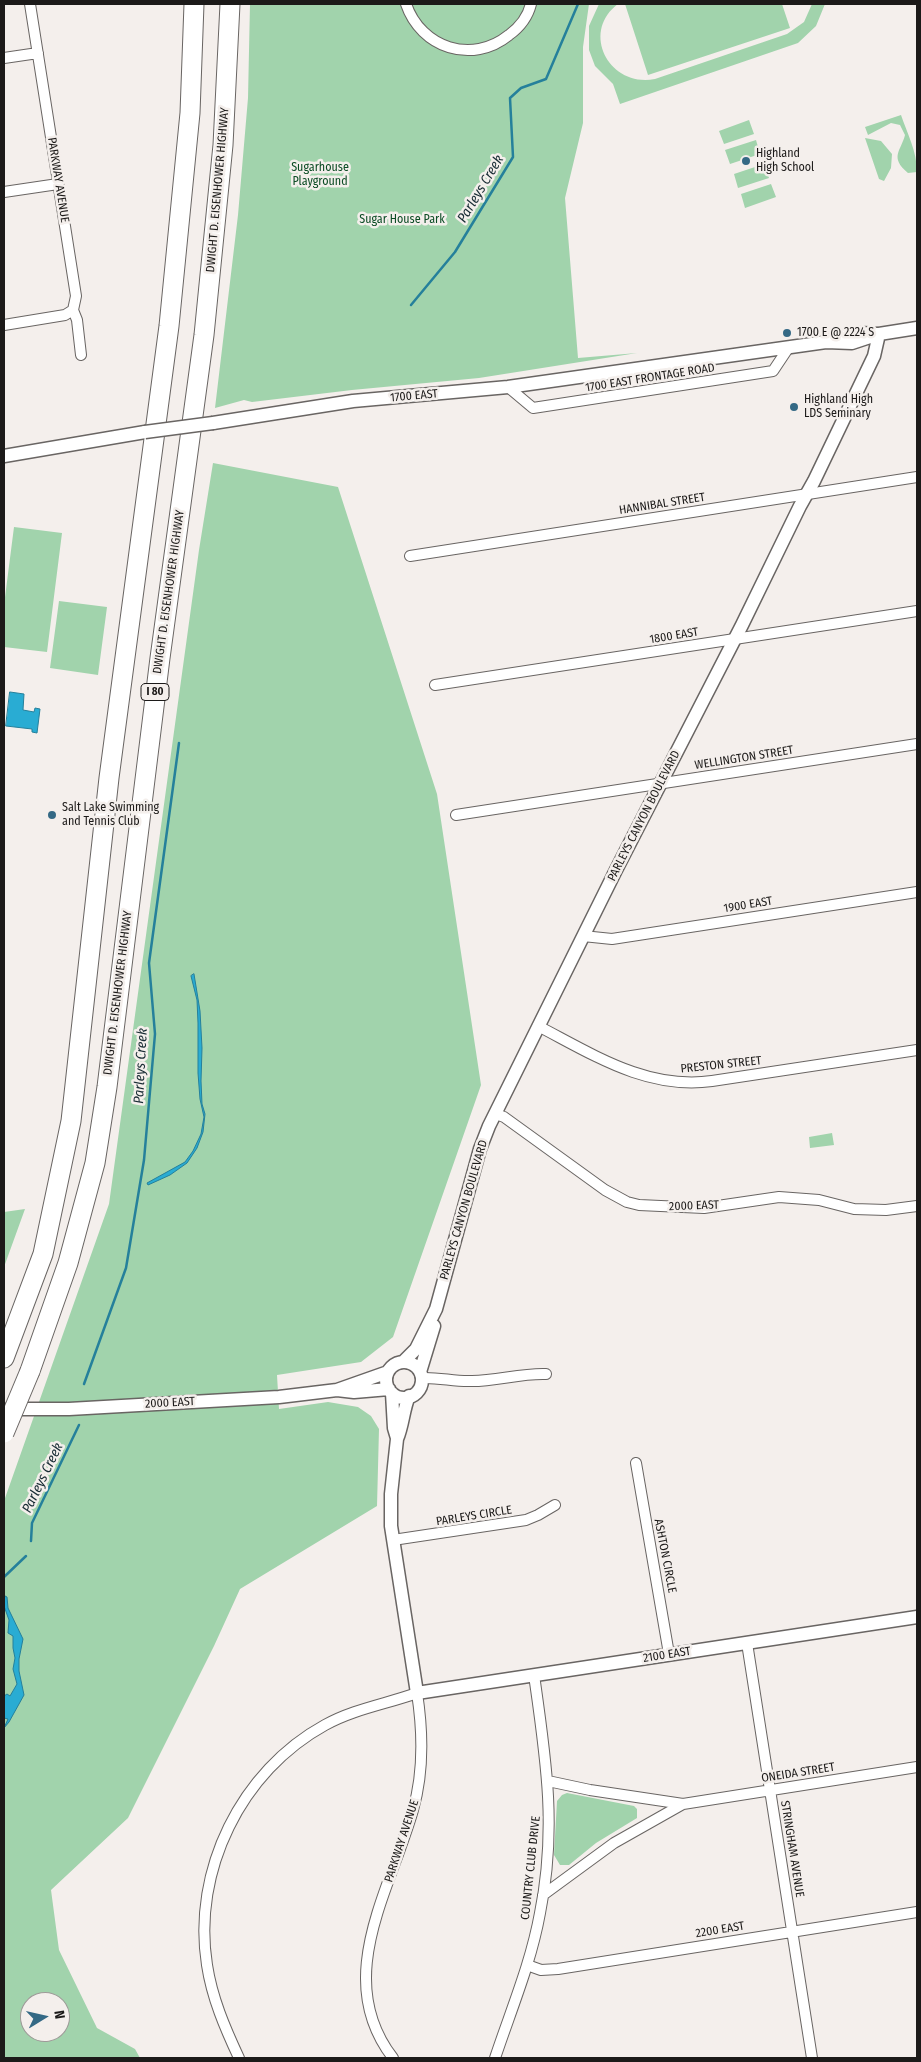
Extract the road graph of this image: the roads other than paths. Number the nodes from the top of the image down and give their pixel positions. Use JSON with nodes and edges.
{"nodes":[{"id":1,"x":30,"y":4,"type":"edge"},
{"id":2,"x":194,"y":4,"type":"edge"},
{"id":3,"x":230,"y":4,"type":"edge"},
{"id":4,"x":406,"y":4,"type":"edge"},
{"id":5,"x":531,"y":4,"type":"edge"},
{"id":6,"x":38,"y":53,"type":"junction"},
{"id":7,"x":4,"y":58,"type":"edge"},
{"id":8,"x":58,"y":184,"type":"junction"},
{"id":9,"x":4,"y":192,"type":"edge"},
{"id":10,"x":73,"y":310,"type":"junction"},
{"id":11,"x":4,"y":325,"type":"edge"},
{"id":12,"x":917,"y":328,"type":"edge"},
{"id":13,"x":879,"y":334,"type":"junction"},
{"id":14,"x":789,"y":347,"type":"junction"},
{"id":15,"x":81,"y":355,"type":"dead end"},
{"id":16,"x":508,"y":387,"type":"junction"},
{"id":17,"x":4,"y":456,"type":"edge"},
{"id":18,"x":917,"y":477,"type":"edge"},
{"id":19,"x":806,"y":495,"type":"junction"},
{"id":20,"x":410,"y":556,"type":"dead end"},
{"id":21,"x":917,"y":611,"type":"edge"},
{"id":22,"x":734,"y":639,"type":"junction"},
{"id":23,"x":435,"y":685,"type":"dead end"},
{"id":24,"x":917,"y":744,"type":"edge"},
{"id":25,"x":661,"y":783,"type":"junction"},
{"id":26,"x":456,"y":815,"type":"dead end"},
{"id":27,"x":917,"y":892,"type":"edge"},
{"id":28,"x":583,"y":936,"type":"junction"},
{"id":29,"x":538,"y":1026,"type":"junction"},
{"id":30,"x":917,"y":1050,"type":"edge"},
{"id":31,"x":496,"y":1114,"type":"junction"},
{"id":32,"x":917,"y":1206,"type":"edge"},
{"id":33,"x":436,"y":1308,"type":"junction"},
{"id":34,"x":4,"y":1358,"type":"edge"},
{"id":35,"x":403,"y":1362,"type":"junction"},
{"id":36,"x":388,"y":1372,"type":"junction"},
{"id":37,"x":546,"y":1374,"type":"dead end"},
{"id":38,"x":421,"y":1375,"type":"junction"},
{"id":39,"x":337,"y":1390,"type":"junction"},
{"id":40,"x":390,"y":1391,"type":"junction"},
{"id":41,"x":409,"y":1396,"type":"junction"},
{"id":42,"x":4,"y":1409,"type":"edge"},
{"id":43,"x":4,"y":1433,"type":"edge"},
{"id":44,"x":397,"y":1439,"type":"junction"},
{"id":45,"x":636,"y":1463,"type":"dead end"},
{"id":46,"x":555,"y":1505,"type":"dead end"},
{"id":47,"x":393,"y":1540,"type":"junction"},
{"id":48,"x":917,"y":1616,"type":"edge"},
{"id":49,"x":747,"y":1643,"type":"junction"},
{"id":50,"x":669,"y":1654,"type":"junction"},
{"id":51,"x":534,"y":1675,"type":"junction"},
{"id":52,"x":417,"y":1693,"type":"junction"},
{"id":53,"x":917,"y":1767,"type":"edge"},
{"id":54,"x":548,"y":1781,"type":"junction"},
{"id":55,"x":770,"y":1790,"type":"junction"},
{"id":56,"x":683,"y":1804,"type":"junction"},
{"id":57,"x":543,"y":1894,"type":"junction"},
{"id":58,"x":917,"y":1912,"type":"edge"},
{"id":59,"x":792,"y":1930,"type":"junction"},
{"id":60,"x":527,"y":1965,"type":"junction"},
{"id":61,"x":239,"y":2058,"type":"edge"},
{"id":62,"x":393,"y":2058,"type":"edge"},
{"id":63,"x":495,"y":2058,"type":"edge"},
{"id":64,"x":812,"y":2058,"type":"edge"}],
"edges":[{"from":1,"to":6,"type":"street","name":"PARKWAY AVENUE"},
{"from":2,"to":34,"type":"highway"},
{"from":3,"to":43,"type":"highway","name":"DWIGHT D. EISENHOWER HIGHWAY","number":"I 80","bridge":true},
{"from":4,"to":5,"type":"street"},
{"from":6,"to":7,"type":"street"},
{"from":6,"to":8,"type":"street","name":"PARKWAY AVENUE"},
{"from":8,"to":9,"type":"street"},
{"from":8,"to":10,"type":"street","name":"PARKWAY AVENUE"},
{"from":10,"to":11,"type":"street"},
{"from":10,"to":15,"type":"street","name":"PARKWAY AVENUE"},
{"from":12,"to":13,"type":"street","name":"1700 EAST"},
{"from":13,"to":14,"type":"street","name":"1700 EAST"},
{"from":13,"to":19,"type":"street","name":"PARLEYS CANYON BOULEVARD"},
{"from":14,"to":16,"type":"street","name":"1700 EAST"},
{"from":14,"to":16,"type":"street","name":"1700 EAST FRONTAGE ROAD"},
{"from":16,"to":17,"type":"street","name":"1700 EAST","bridge":true},
{"from":18,"to":19,"type":"street","name":"HANNIBAL STREET"},
{"from":19,"to":20,"type":"street","name":"HANNIBAL STREET"},
{"from":19,"to":22,"type":"street","name":"PARLEYS CANYON BOULEVARD"},
{"from":21,"to":22,"type":"street","name":"1800 EAST"},
{"from":22,"to":23,"type":"street","name":"1800 EAST"},
{"from":22,"to":25,"type":"street","name":"PARLEYS CANYON BOULEVARD"},
{"from":24,"to":25,"type":"street","name":"WELLINGTON STREET"},
{"from":25,"to":26,"type":"street","name":"WELLINGTON STREET"},
{"from":25,"to":28,"type":"street","name":"PARLEYS CANYON BOULEVARD"},
{"from":27,"to":28,"type":"street","name":"1900 EAST"},
{"from":28,"to":29,"type":"street","name":"PARLEYS CANYON BOULEVARD"},
{"from":29,"to":30,"type":"street","name":"PRESTON STREET"},
{"from":29,"to":31,"type":"street","name":"PARLEYS CANYON BOULEVARD"},
{"from":31,"to":32,"type":"street","name":"2000 EAST"},
{"from":31,"to":33,"type":"street","name":"PARLEYS CANYON BOULEVARD"},
{"from":33,"to":35,"type":"street","name":"PARLEYS CANYON BOULEVARD"},
{"from":33,"to":38,"type":"street","name":"PARLEYS CANYON BOULEVARD"},
{"from":35,"to":36,"type":"street"},
{"from":35,"to":38,"type":"street"},
{"from":36,"to":39,"type":"street","name":"2000 EAST"},
{"from":36,"to":40,"type":"street"},
{"from":37,"to":38,"type":"street"},
{"from":38,"to":41,"type":"street"},
{"from":39,"to":40,"type":"street","name":"2000 EAST"},
{"from":39,"to":42,"type":"street","name":"2000 EAST"},
{"from":40,"to":41,"type":"street"},
{"from":40,"to":44,"type":"street"},
{"from":41,"to":44,"type":"street"},
{"from":44,"to":47,"type":"street","name":"PARKWAY AVENUE"},
{"from":45,"to":50,"type":"street","name":"ASHTON CIRCLE"},
{"from":46,"to":47,"type":"street","name":"PARLEYS CIRCLE"},
{"from":47,"to":52,"type":"street","name":"PARKWAY AVENUE"},
{"from":48,"to":49,"type":"street","name":"2100 EAST"},
{"from":49,"to":50,"type":"street","name":"2100 EAST"},
{"from":49,"to":55,"type":"street","name":"STRINGHAM AVENUE"},
{"from":50,"to":51,"type":"street","name":"2100 EAST"},
{"from":51,"to":52,"type":"street","name":"2100 EAST"},
{"from":51,"to":54,"type":"street","name":"COUNTRY CLUB DRIVE"},
{"from":52,"to":61,"type":"street"},
{"from":52,"to":62,"type":"street","name":"PARKWAY AVENUE"},
{"from":53,"to":55,"type":"street","name":"ONEIDA STREET"},
{"from":54,"to":56,"type":"street","name":"ONEIDA STREET"},
{"from":54,"to":57,"type":"street","name":"COUNTRY CLUB DRIVE"},
{"from":55,"to":56,"type":"street","name":"ONEIDA STREET"},
{"from":55,"to":59,"type":"street","name":"STRINGHAM AVENUE"},
{"from":56,"to":57,"type":"street","name":"ONEIDA STREET"},
{"from":57,"to":60,"type":"street","name":"COUNTRY CLUB DRIVE"},
{"from":58,"to":59,"type":"street","name":"2200 EAST"},
{"from":59,"to":60,"type":"street","name":"2200 EAST"},
{"from":59,"to":64,"type":"street","name":"STRINGHAM AVENUE"},
{"from":60,"to":63,"type":"street","name":"COUNTRY CLUB DRIVE"}]}
